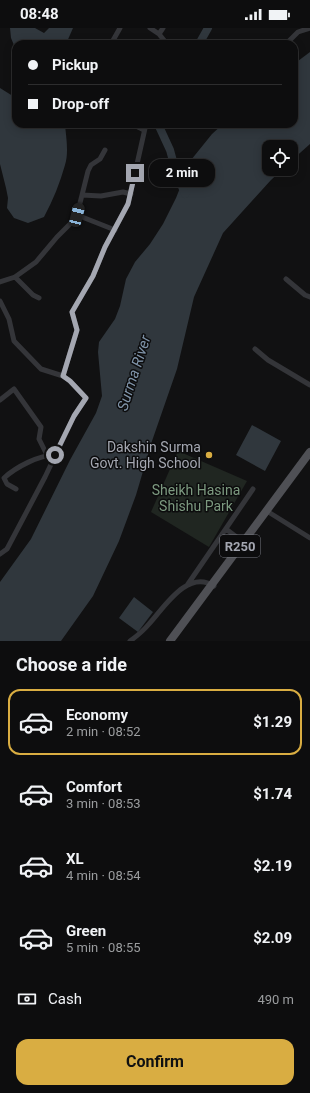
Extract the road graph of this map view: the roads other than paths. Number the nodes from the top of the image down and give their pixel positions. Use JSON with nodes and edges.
{"nodes":[{"id":1,"x":120,"y":28,"type":"edge"},
{"id":2,"x":150,"y":28,"type":"edge"},
{"id":3,"x":163,"y":28,"type":"edge"},
{"id":4,"x":310,"y":28,"type":"edge"},
{"id":5,"x":159,"y":34,"type":"junction"},
{"id":6,"x":113,"y":40,"type":"edge"},
{"id":7,"x":164,"y":40,"type":"edge"},
{"id":8,"x":290,"y":40,"type":"edge"},
{"id":9,"x":145,"y":128,"type":"edge"},
{"id":10,"x":105,"y":150,"type":"dead end"},
{"id":11,"x":131,"y":194,"type":"junction"},
{"id":12,"x":82,"y":195,"type":"junction"},
{"id":13,"x":77,"y":215,"type":"junction"},
{"id":14,"x":115,"y":230,"type":"junction"},
{"id":15,"x":14,"y":277,"type":"junction"},
{"id":16,"x":286,"y":279,"type":"dead end"},
{"id":17,"x":0,"y":282,"type":"edge"},
{"id":18,"x":310,"y":297,"type":"edge"},
{"id":19,"x":39,"y":298,"type":"dead end"},
{"id":20,"x":0,"y":301,"type":"edge"},
{"id":21,"x":2,"y":308,"type":"edge"},
{"id":22,"x":255,"y":349,"type":"dead end"},
{"id":23,"x":63,"y":376,"type":"junction"},
{"id":24,"x":310,"y":385,"type":"edge"},
{"id":25,"x":0,"y":400,"type":"edge"},
{"id":26,"x":310,"y":452,"type":"edge"},
{"id":27,"x":47,"y":455,"type":"junction"},
{"id":28,"x":55,"y":455,"type":"junction"},
{"id":29,"x":310,"y":459,"type":"edge"},
{"id":30,"x":16,"y":489,"type":"dead end"},
{"id":31,"x":254,"y":489,"type":"dead end"},
{"id":32,"x":270,"y":513,"type":"junction"},
{"id":33,"x":226,"y":529,"type":"junction"},
{"id":34,"x":310,"y":538,"type":"edge"},
{"id":35,"x":243,"y":542,"type":"junction"},
{"id":36,"x":0,"y":554,"type":"edge"},
{"id":37,"x":188,"y":584,"type":"junction"},
{"id":38,"x":213,"y":586,"type":"junction"},
{"id":39,"x":184,"y":625,"type":"junction"},
{"id":40,"x":130,"y":641,"type":"edge"},
{"id":41,"x":170,"y":641,"type":"edge"},
{"id":42,"x":175,"y":641,"type":"edge"}],
"edges":[{"from":1,"to":6,"type":"street"},
{"from":2,"to":5,"type":"street"},
{"from":3,"to":5,"type":"street"},
{"from":4,"to":8,"type":"street"},
{"from":5,"to":7,"type":"street"},
{"from":9,"to":11,"type":"street"},
{"from":10,"to":12,"type":"street"},
{"from":11,"to":12,"type":"street"},
{"from":11,"to":14,"type":"street"},
{"from":12,"to":13,"type":"street"},
{"from":13,"to":14,"type":"street"},
{"from":13,"to":15,"type":"street"},
{"from":14,"to":23,"type":"street"},
{"from":15,"to":17,"type":"street"},
{"from":15,"to":19,"type":"street"},
{"from":16,"to":18,"type":"street"},
{"from":20,"to":21,"type":"street"},
{"from":21,"to":23,"type":"street"},
{"from":22,"to":24,"type":"street"},
{"from":23,"to":28,"type":"street"},
{"from":25,"to":27,"type":"street"},
{"from":26,"to":35,"type":"main road","number":"R250"},
{"from":27,"to":28,"type":"street"},
{"from":27,"to":30,"type":"street"},
{"from":28,"to":36,"type":"street"},
{"from":29,"to":32,"type":"main road","number":"R250"},
{"from":31,"to":33,"type":"street"},
{"from":32,"to":34,"type":"street"},
{"from":32,"to":38,"type":"main road","number":"R250"},
{"from":33,"to":35,"type":"street"},
{"from":33,"to":37,"type":"street"},
{"from":35,"to":38,"type":"main road","number":"R250"},
{"from":37,"to":38,"type":"street"},
{"from":37,"to":40,"type":"street"},
{"from":38,"to":39,"type":"main road","number":"R250"},
{"from":39,"to":41,"type":"main road","number":"R250"},
{"from":39,"to":42,"type":"main road","number":"R250"}]}
